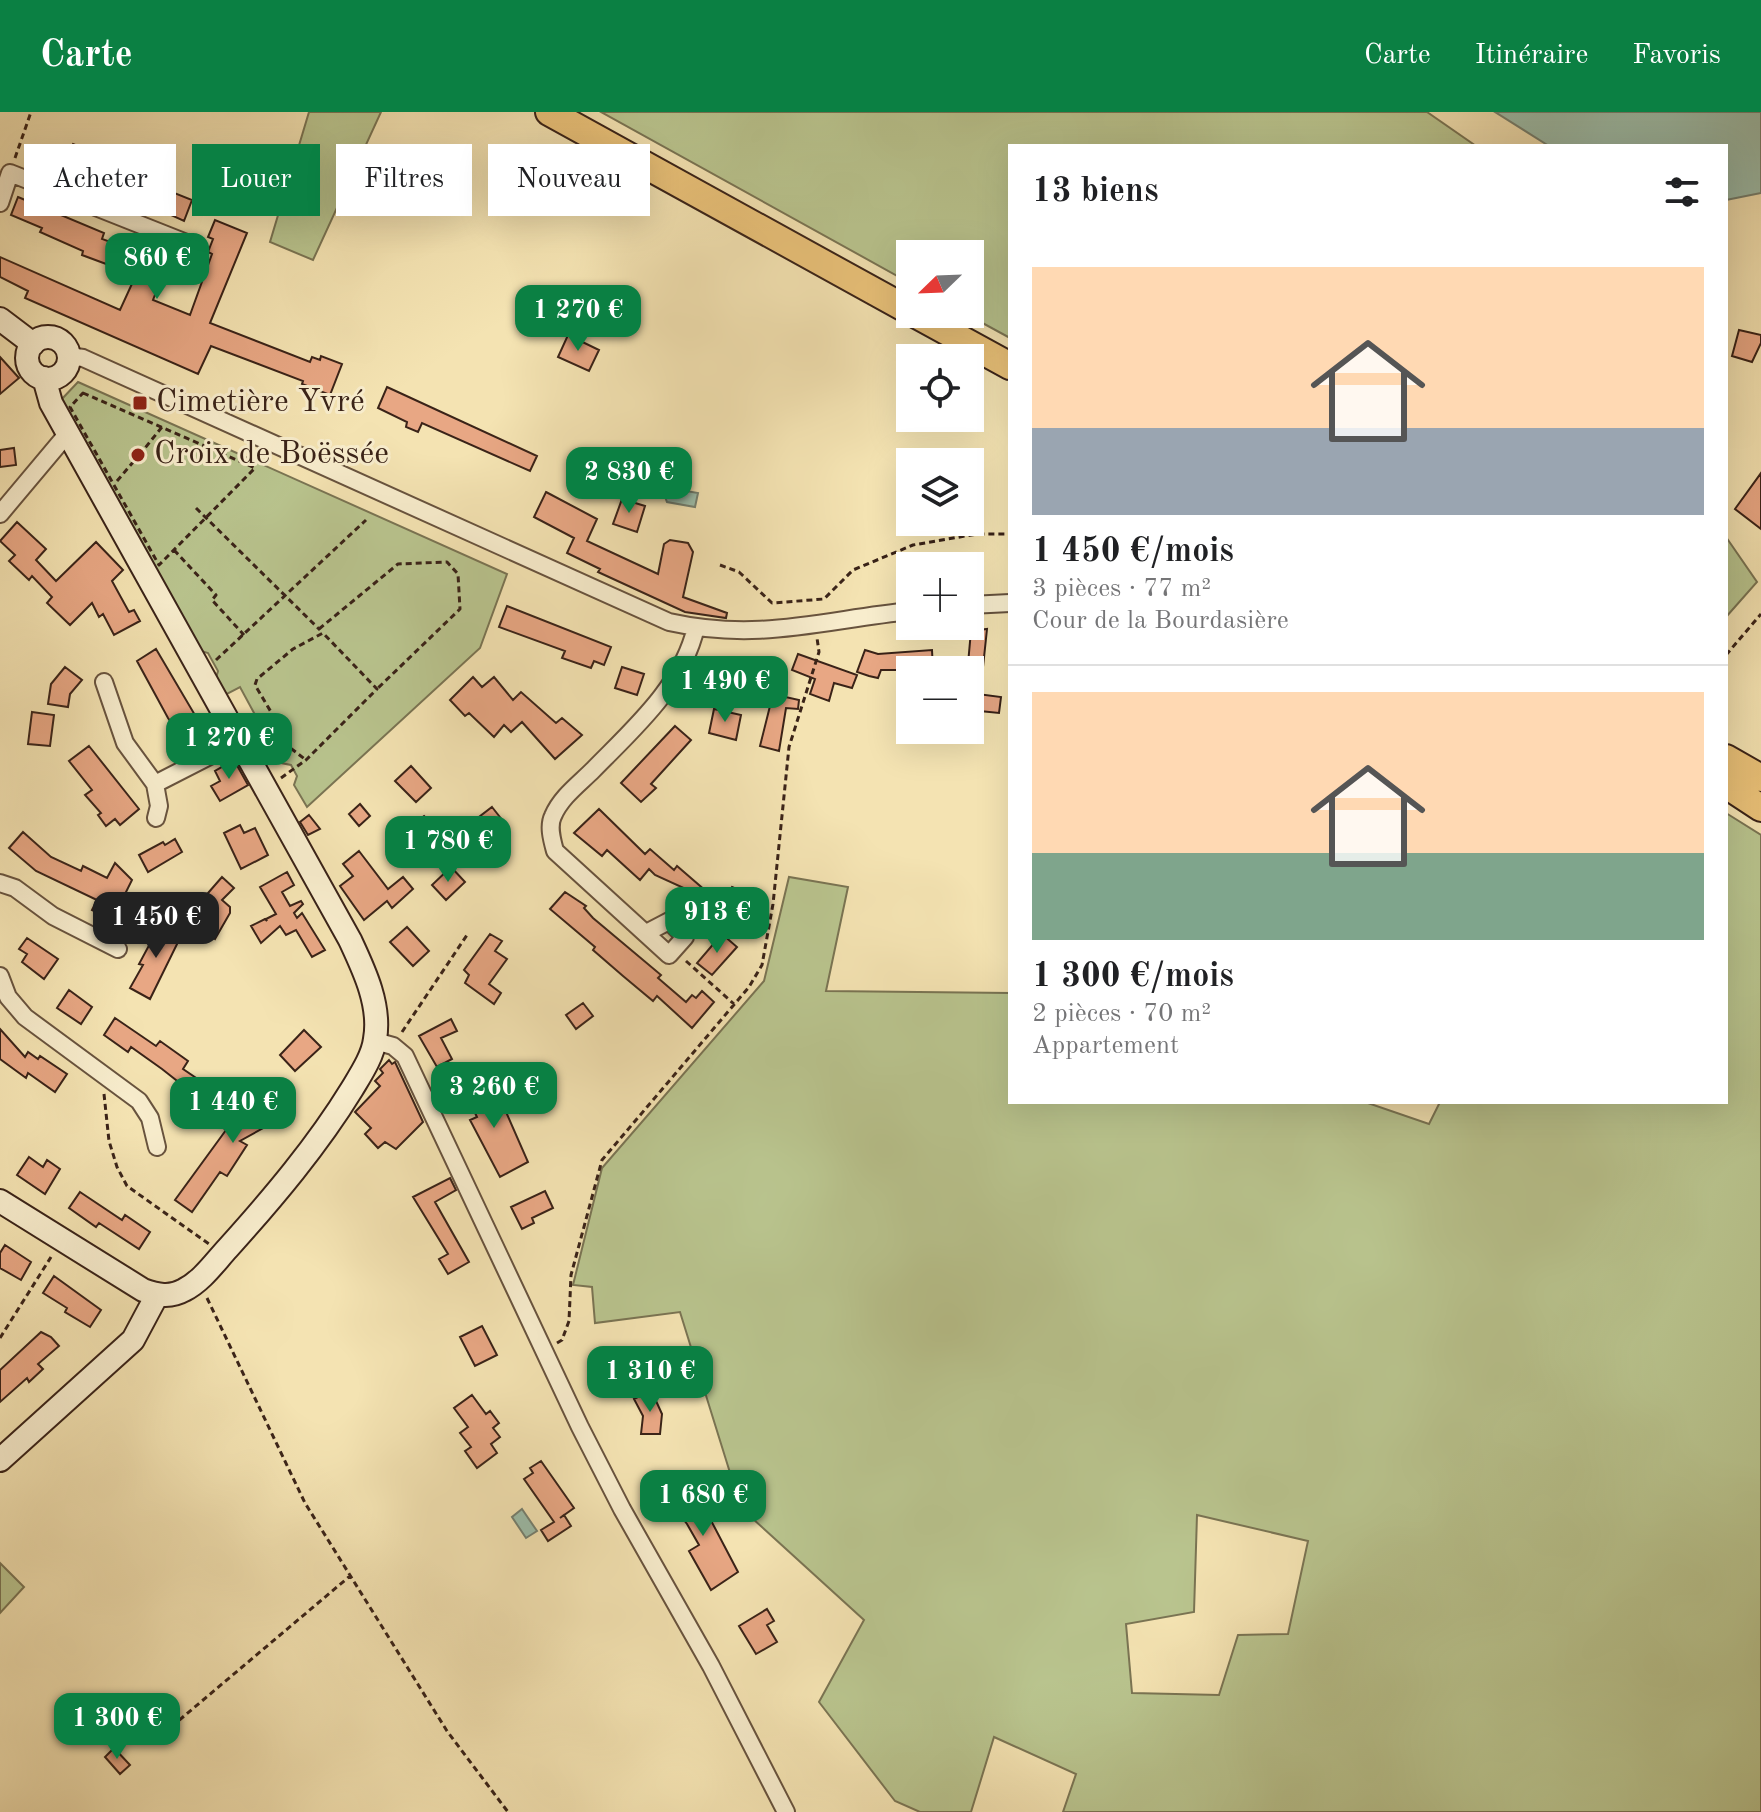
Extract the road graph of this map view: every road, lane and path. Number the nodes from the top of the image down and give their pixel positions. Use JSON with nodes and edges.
{"nodes":[{"id":1,"x":31,"y":112,"type":"edge"},
{"id":2,"x":549,"y":112,"type":"edge"},
{"id":3,"x":10,"y":173,"type":"junction"},
{"id":4,"x":0,"y":203,"type":"edge"},
{"id":5,"x":194,"y":246,"type":"dead end"},
{"id":6,"x":896,"y":304,"type":"edge"},
{"id":7,"x":0,"y":319,"type":"edge"},
{"id":8,"x":940,"y":328,"type":"edge"},
{"id":9,"x":33,"y":344,"type":"junction"},
{"id":10,"x":69,"y":356,"type":"junction"},
{"id":11,"x":1008,"y":365,"type":"edge"},
{"id":12,"x":44,"y":378,"type":"junction"},
{"id":13,"x":68,"y":392,"type":"dead end"},
{"id":14,"x":162,"y":427,"type":"junction"},
{"id":15,"x":68,"y":433,"type":"junction"},
{"id":16,"x":113,"y":484,"type":"dead end"},
{"id":17,"x":196,"y":508,"type":"dead end"},
{"id":18,"x":0,"y":514,"type":"edge"},
{"id":19,"x":205,"y":518,"type":"junction"},
{"id":20,"x":366,"y":520,"type":"dead end"},
{"id":21,"x":1008,"y":534,"type":"edge"},
{"id":22,"x":720,"y":565,"type":"dead end"},
{"id":23,"x":286,"y":596,"type":"junction"},
{"id":24,"x":1008,"y":603,"type":"edge"},
{"id":25,"x":984,"y":604,"type":"edge"},
{"id":26,"x":896,"y":613,"type":"edge"},
{"id":27,"x":1761,"y":614,"type":"edge"},
{"id":28,"x":696,"y":627,"type":"junction"},
{"id":29,"x":321,"y":631,"type":"junction"},
{"id":30,"x":817,"y":634,"type":"dead end"},
{"id":31,"x":244,"y":635,"type":"junction"},
{"id":32,"x":1728,"y":653,"type":"edge"},
{"id":33,"x":213,"y":662,"type":"dead end"},
{"id":34,"x":104,"y":682,"type":"dead end"},
{"id":35,"x":377,"y":689,"type":"junction"},
{"id":36,"x":239,"y":741,"type":"junction"},
{"id":37,"x":1728,"y":759,"type":"edge"},
{"id":38,"x":306,"y":760,"type":"junction"},
{"id":39,"x":1761,"y":778,"type":"edge"},
{"id":40,"x":155,"y":784,"type":"junction"},
{"id":41,"x":1728,"y":786,"type":"edge"},
{"id":42,"x":264,"y":788,"type":"junction"},
{"id":43,"x":1761,"y":808,"type":"edge"},
{"id":44,"x":156,"y":818,"type":"dead end"},
{"id":45,"x":0,"y":883,"type":"edge"},
{"id":46,"x":646,"y":933,"type":"junction"},
{"id":47,"x":467,"y":935,"type":"dead end"},
{"id":48,"x":118,"y":949,"type":"dead end"},
{"id":49,"x":674,"y":950,"type":"junction"},
{"id":50,"x":0,"y":976,"type":"edge"},
{"id":51,"x":734,"y":1004,"type":"junction"},
{"id":52,"x":384,"y":1043,"type":"junction"},
{"id":53,"x":108,"y":1079,"type":"junction"},
{"id":54,"x":157,"y":1147,"type":"dead end"},
{"id":55,"x":0,"y":1201,"type":"edge"},
{"id":56,"x":62,"y":1239,"type":"junction"},
{"id":57,"x":207,"y":1241,"type":"dead end"},
{"id":58,"x":199,"y":1280,"type":"junction"},
{"id":59,"x":157,"y":1295,"type":"junction"},
{"id":60,"x":0,"y":1338,"type":"edge"},
{"id":61,"x":544,"y":1352,"type":"junction"},
{"id":62,"x":0,"y":1460,"type":"edge"},
{"id":63,"x":350,"y":1576,"type":"junction"},
{"id":64,"x":164,"y":1733,"type":"dead end"},
{"id":65,"x":508,"y":1812,"type":"edge"},
{"id":66,"x":786,"y":1812,"type":"edge"}],
"edges":[{"from":1,"to":3,"type":"path"},
{"from":2,"to":6,"type":"main road"},
{"from":3,"to":4,"type":"street"},
{"from":3,"to":5,"type":"street"},
{"from":7,"to":9,"type":"street"},
{"from":8,"to":11,"type":"main road"},
{"from":9,"to":10,"type":"street"},
{"from":9,"to":12,"type":"street"},
{"from":10,"to":12,"type":"street"},
{"from":10,"to":28,"type":"street"},
{"from":12,"to":15,"type":"street"},
{"from":13,"to":14,"type":"path"},
{"from":14,"to":16,"type":"path"},
{"from":14,"to":19,"type":"path"},
{"from":15,"to":18,"type":"street"},
{"from":15,"to":36,"type":"street"},
{"from":17,"to":19,"type":"path"},
{"from":19,"to":23,"type":"path"},
{"from":19,"to":31,"type":"path"},
{"from":20,"to":23,"type":"path"},
{"from":21,"to":22,"type":"path"},
{"from":23,"to":29,"type":"path"},
{"from":23,"to":31,"type":"path"},
{"from":24,"to":25,"type":"street"},
{"from":26,"to":28,"type":"street"},
{"from":27,"to":32,"type":"path"},
{"from":28,"to":46,"type":"street"},
{"from":29,"to":35,"type":"path"},
{"from":29,"to":35,"type":"path"},
{"from":29,"to":38,"type":"path"},
{"from":30,"to":51,"type":"path"},
{"from":31,"to":33,"type":"path"},
{"from":34,"to":40,"type":"street"},
{"from":35,"to":38,"type":"path"},
{"from":36,"to":40,"type":"street"},
{"from":36,"to":42,"type":"street"},
{"from":37,"to":39,"type":"main road"},
{"from":38,"to":42,"type":"path"},
{"from":40,"to":44,"type":"street"},
{"from":41,"to":43,"type":"main road"},
{"from":42,"to":52,"type":"street"},
{"from":45,"to":48,"type":"street"},
{"from":46,"to":49,"type":"street"},
{"from":46,"to":49,"type":"street"},
{"from":47,"to":52,"type":"path"},
{"from":49,"to":51,"type":"path"},
{"from":50,"to":53,"type":"street"},
{"from":51,"to":61,"type":"path"},
{"from":52,"to":58,"type":"street"},
{"from":52,"to":61,"type":"street"},
{"from":53,"to":54,"type":"street"},
{"from":53,"to":57,"type":"path"},
{"from":55,"to":56,"type":"street"},
{"from":56,"to":59,"type":"street"},
{"from":56,"to":60,"type":"path"},
{"from":58,"to":59,"type":"street"},
{"from":58,"to":63,"type":"path"},
{"from":59,"to":62,"type":"street"},
{"from":61,"to":66,"type":"street"},
{"from":63,"to":64,"type":"path"},
{"from":63,"to":65,"type":"path"}]}
